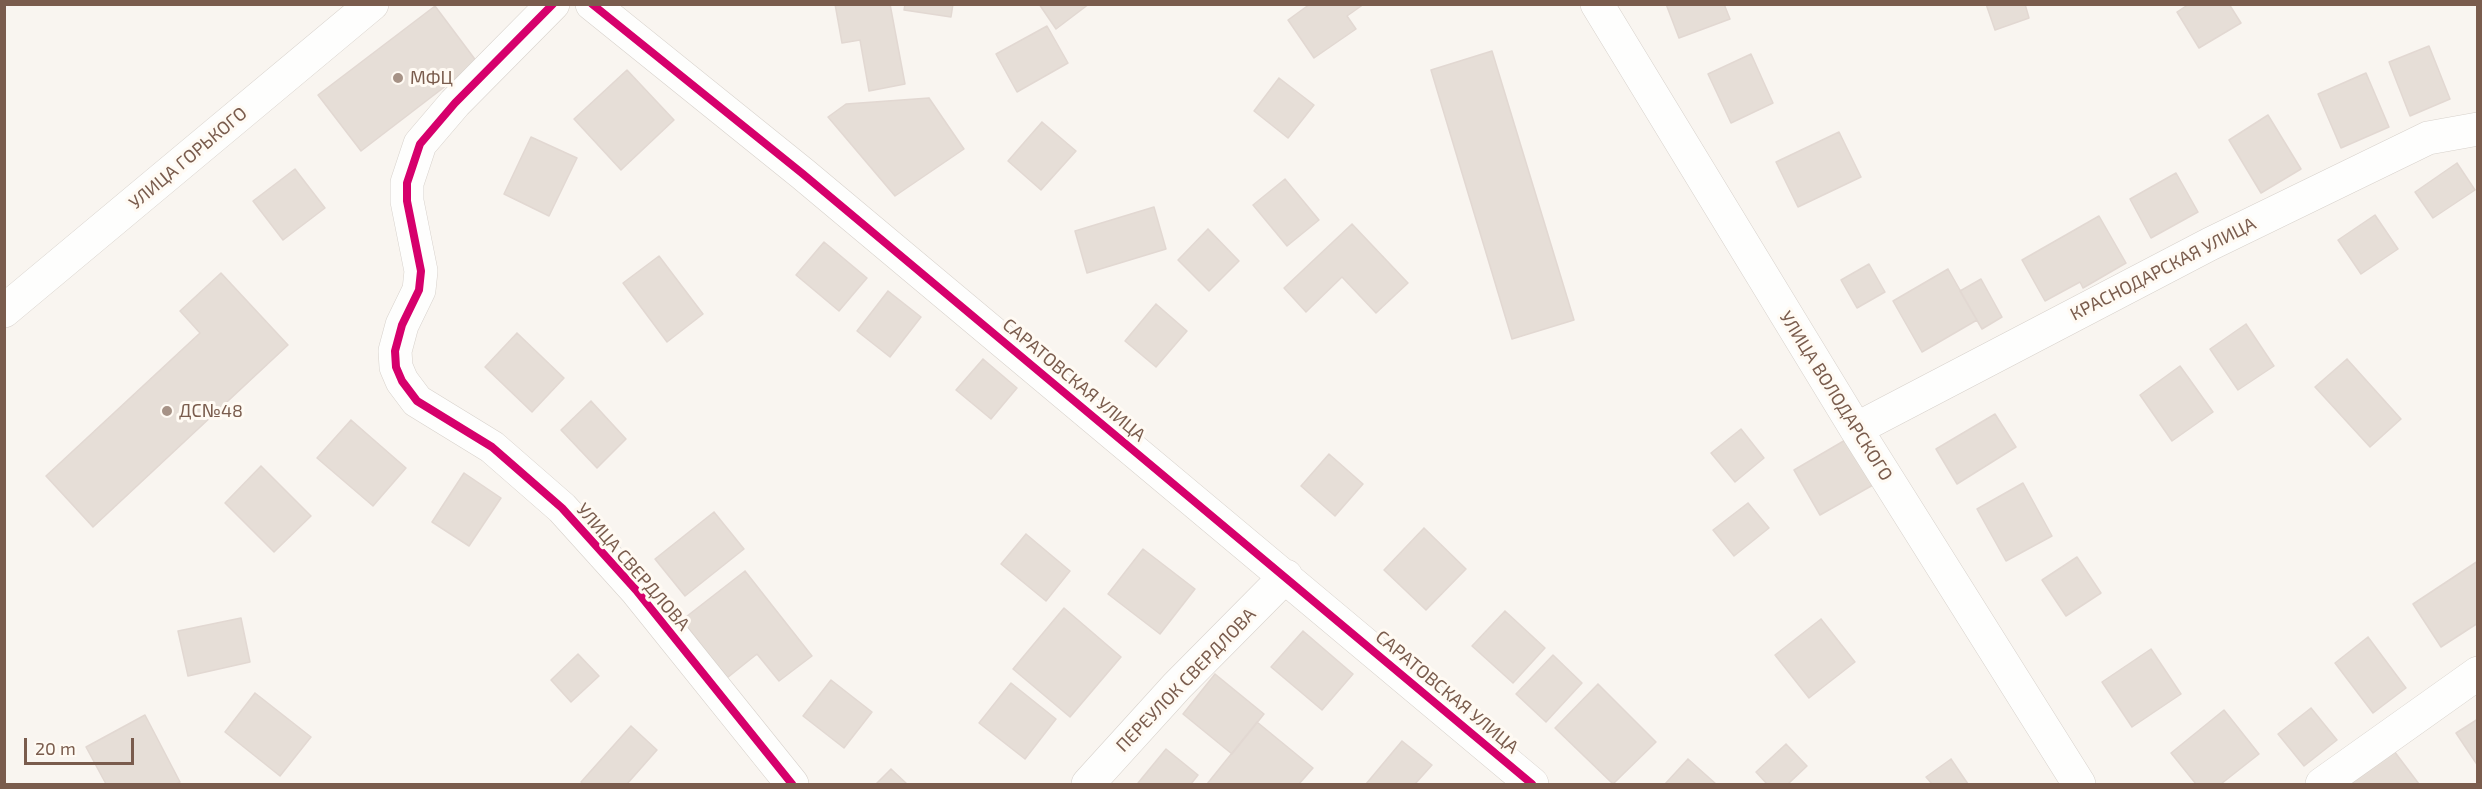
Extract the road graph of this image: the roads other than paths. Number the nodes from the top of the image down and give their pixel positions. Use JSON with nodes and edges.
{"nodes":[{"id":1,"x":372,"y":4,"type":"edge"},
{"id":2,"x":553,"y":4,"type":"edge"},
{"id":3,"x":1597,"y":4,"type":"edge"},
{"id":4,"x":606,"y":8,"type":"edge"},
{"id":5,"x":2478,"y":129,"type":"edge"},
{"id":6,"x":4,"y":311,"type":"edge"},
{"id":7,"x":1856,"y":429,"type":"junction"},
{"id":8,"x":1286,"y":576,"type":"junction"},
{"id":9,"x":2478,"y":673,"type":"edge"},
{"id":10,"x":792,"y":784,"type":"edge"},
{"id":11,"x":1088,"y":784,"type":"edge"},
{"id":12,"x":1532,"y":784,"type":"edge"},
{"id":13,"x":2079,"y":784,"type":"edge"},
{"id":14,"x":2322,"y":784,"type":"edge"}],
"edges":[{"from":1,"to":6,"type":"street","name":"УЛИЦА ГОРЬКОГО"},
{"from":2,"to":10,"type":"street","name":"УЛИЦА СВЕРДЛОВА"},
{"from":3,"to":7,"type":"street","name":"УЛИЦА ВОЛОДАРСКОГО"},
{"from":4,"to":8,"type":"street","name":"САРАТОВСКАЯ УЛИЦА"},
{"from":5,"to":7,"type":"street","name":"КРАСНОДАРСКАЯ УЛИЦА"},
{"from":7,"to":13,"type":"street","name":"УЛИЦА ВОЛОДАРСКОГО"},
{"from":8,"to":11,"type":"street","name":"ПЕРЕУЛОК СВЕРДЛОВА"},
{"from":8,"to":12,"type":"street","name":"САРАТОВСКАЯ УЛИЦА"},
{"from":9,"to":14,"type":"street"}]}
